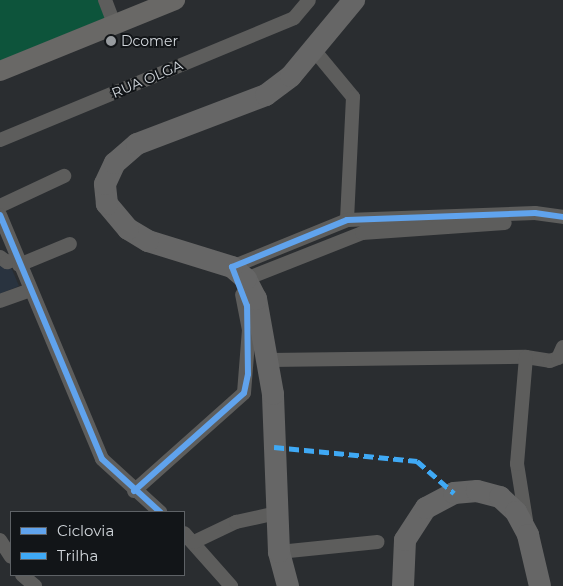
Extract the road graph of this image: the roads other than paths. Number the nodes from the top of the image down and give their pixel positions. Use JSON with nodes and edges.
{"nodes":[{"id":1,"x":105,"y":0,"type":"edge"},
{"id":2,"x":174,"y":0,"type":"edge"},
{"id":3,"x":309,"y":0,"type":"edge"},
{"id":4,"x":354,"y":0,"type":"edge"},
{"id":5,"x":114,"y":24,"type":"junction"},
{"id":6,"x":314,"y":50,"type":"junction"},
{"id":7,"x":0,"y":71,"type":"edge"},
{"id":8,"x":0,"y":140,"type":"edge"},
{"id":9,"x":64,"y":176,"type":"dead end"},
{"id":10,"x":0,"y":206,"type":"edge"},
{"id":11,"x":0,"y":215,"type":"edge"},
{"id":12,"x":563,"y":217,"type":"edge"},
{"id":13,"x":347,"y":220,"type":"junction"},
{"id":14,"x":505,"y":223,"type":"dead end"},
{"id":15,"x":70,"y":244,"type":"dead end"},
{"id":16,"x":0,"y":257,"type":"edge"},
{"id":17,"x":18,"y":262,"type":"junction"},
{"id":18,"x":239,"y":273,"type":"junction"},
{"id":19,"x":30,"y":290,"type":"junction"},
{"id":20,"x":0,"y":302,"type":"edge"},
{"id":21,"x":563,"y":348,"type":"edge"},
{"id":22,"x":526,"y":357,"type":"junction"},
{"id":23,"x":269,"y":360,"type":"junction"},
{"id":24,"x":134,"y":491,"type":"junction"},
{"id":25,"x":159,"y":511,"type":"edge"},
{"id":26,"x":277,"y":513,"type":"junction"},
{"id":27,"x":528,"y":535,"type":"junction"},
{"id":28,"x":189,"y":537,"type":"edge"},
{"id":29,"x":0,"y":540,"type":"edge"},
{"id":30,"x":377,"y":542,"type":"dead end"},
{"id":31,"x":279,"y":552,"type":"junction"},
{"id":32,"x":10,"y":555,"type":"edge"},
{"id":33,"x":23,"y":576,"type":"edge"},
{"id":34,"x":35,"y":586,"type":"edge"},
{"id":35,"x":231,"y":586,"type":"edge"},
{"id":36,"x":288,"y":586,"type":"edge"},
{"id":37,"x":403,"y":586,"type":"edge"},
{"id":38,"x":540,"y":586,"type":"edge"}],
"edges":[{"from":1,"to":5,"type":"street"},
{"from":2,"to":5,"type":"street"},
{"from":3,"to":8,"type":"street","name":"RUA OLGA"},
{"from":4,"to":6,"type":"main road"},
{"from":5,"to":7,"type":"street"},
{"from":6,"to":13,"type":"street"},
{"from":6,"to":18,"type":"main road"},
{"from":9,"to":10,"type":"street"},
{"from":11,"to":17,"type":"street"},
{"from":12,"to":13,"type":"street"},
{"from":13,"to":18,"type":"street"},
{"from":14,"to":18,"type":"street"},
{"from":15,"to":17,"type":"street"},
{"from":16,"to":17,"type":"street"},
{"from":17,"to":19,"type":"street"},
{"from":18,"to":23,"type":"main road"},
{"from":18,"to":24,"type":"street"},
{"from":19,"to":20,"type":"street"},
{"from":19,"to":24,"type":"street"},
{"from":21,"to":22,"type":"street"},
{"from":22,"to":23,"type":"street"},
{"from":22,"to":27,"type":"street"},
{"from":23,"to":26,"type":"main road"},
{"from":24,"to":25,"type":"street"},
{"from":26,"to":28,"type":"street"},
{"from":26,"to":31,"type":"main road"},
{"from":27,"to":37,"type":"main road"},
{"from":27,"to":38,"type":"main road"},
{"from":28,"to":35,"type":"street"},
{"from":29,"to":32,"type":"street"},
{"from":30,"to":31,"type":"street"},
{"from":31,"to":36,"type":"main road"},
{"from":33,"to":34,"type":"street"}]}
